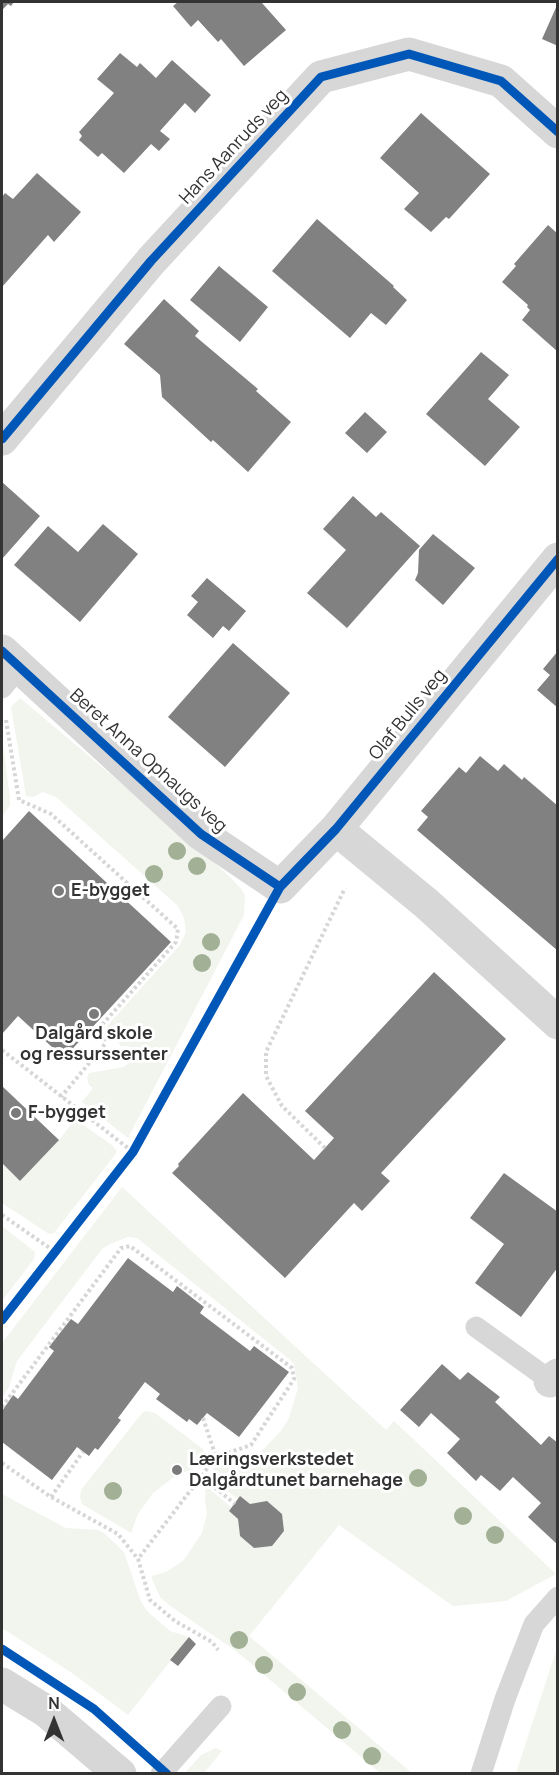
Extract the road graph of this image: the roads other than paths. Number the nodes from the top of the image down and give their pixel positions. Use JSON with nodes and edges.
{"nodes":[{"id":1,"x":558,"y":132,"type":"edge"},
{"id":2,"x":2,"y":439,"type":"edge"},
{"id":3,"x":558,"y":559,"type":"edge"},
{"id":4,"x":7,"y":669,"type":"edge"},
{"id":5,"x":345,"y":836,"type":"junction"},
{"id":6,"x":280,"y":887,"type":"joint"},
{"id":7,"x":558,"y":1023,"type":"edge"},
{"id":8,"x":476,"y":1327,"type":"dead end"},
{"id":9,"x":555,"y":1381,"type":"edge"},
{"id":10,"x":558,"y":1597,"type":"edge"},
{"id":11,"x":2,"y":1684,"type":"edge"},
{"id":12,"x":221,"y":1706,"type":"dead end"},
{"id":13,"x":120,"y":1773,"type":"edge"},
{"id":14,"x":161,"y":1773,"type":"edge"},
{"id":15,"x":481,"y":1773,"type":"edge"}],
"edges":[{"from":1,"to":2,"type":"street","name":"Hans Aanruds veg"},
{"from":3,"to":5,"type":"street","name":"Olaf Bulls veg"},
{"from":4,"to":6,"type":"street","name":"Beret Anna Ophaugs veg"},
{"from":5,"to":6,"type":"street","name":"Olaf Bulls veg"},
{"from":5,"to":7,"type":"street"},
{"from":8,"to":9,"type":"lane"},
{"from":10,"to":15,"type":"lane"},
{"from":11,"to":13,"type":"street"},
{"from":12,"to":14,"type":"lane"}]}
